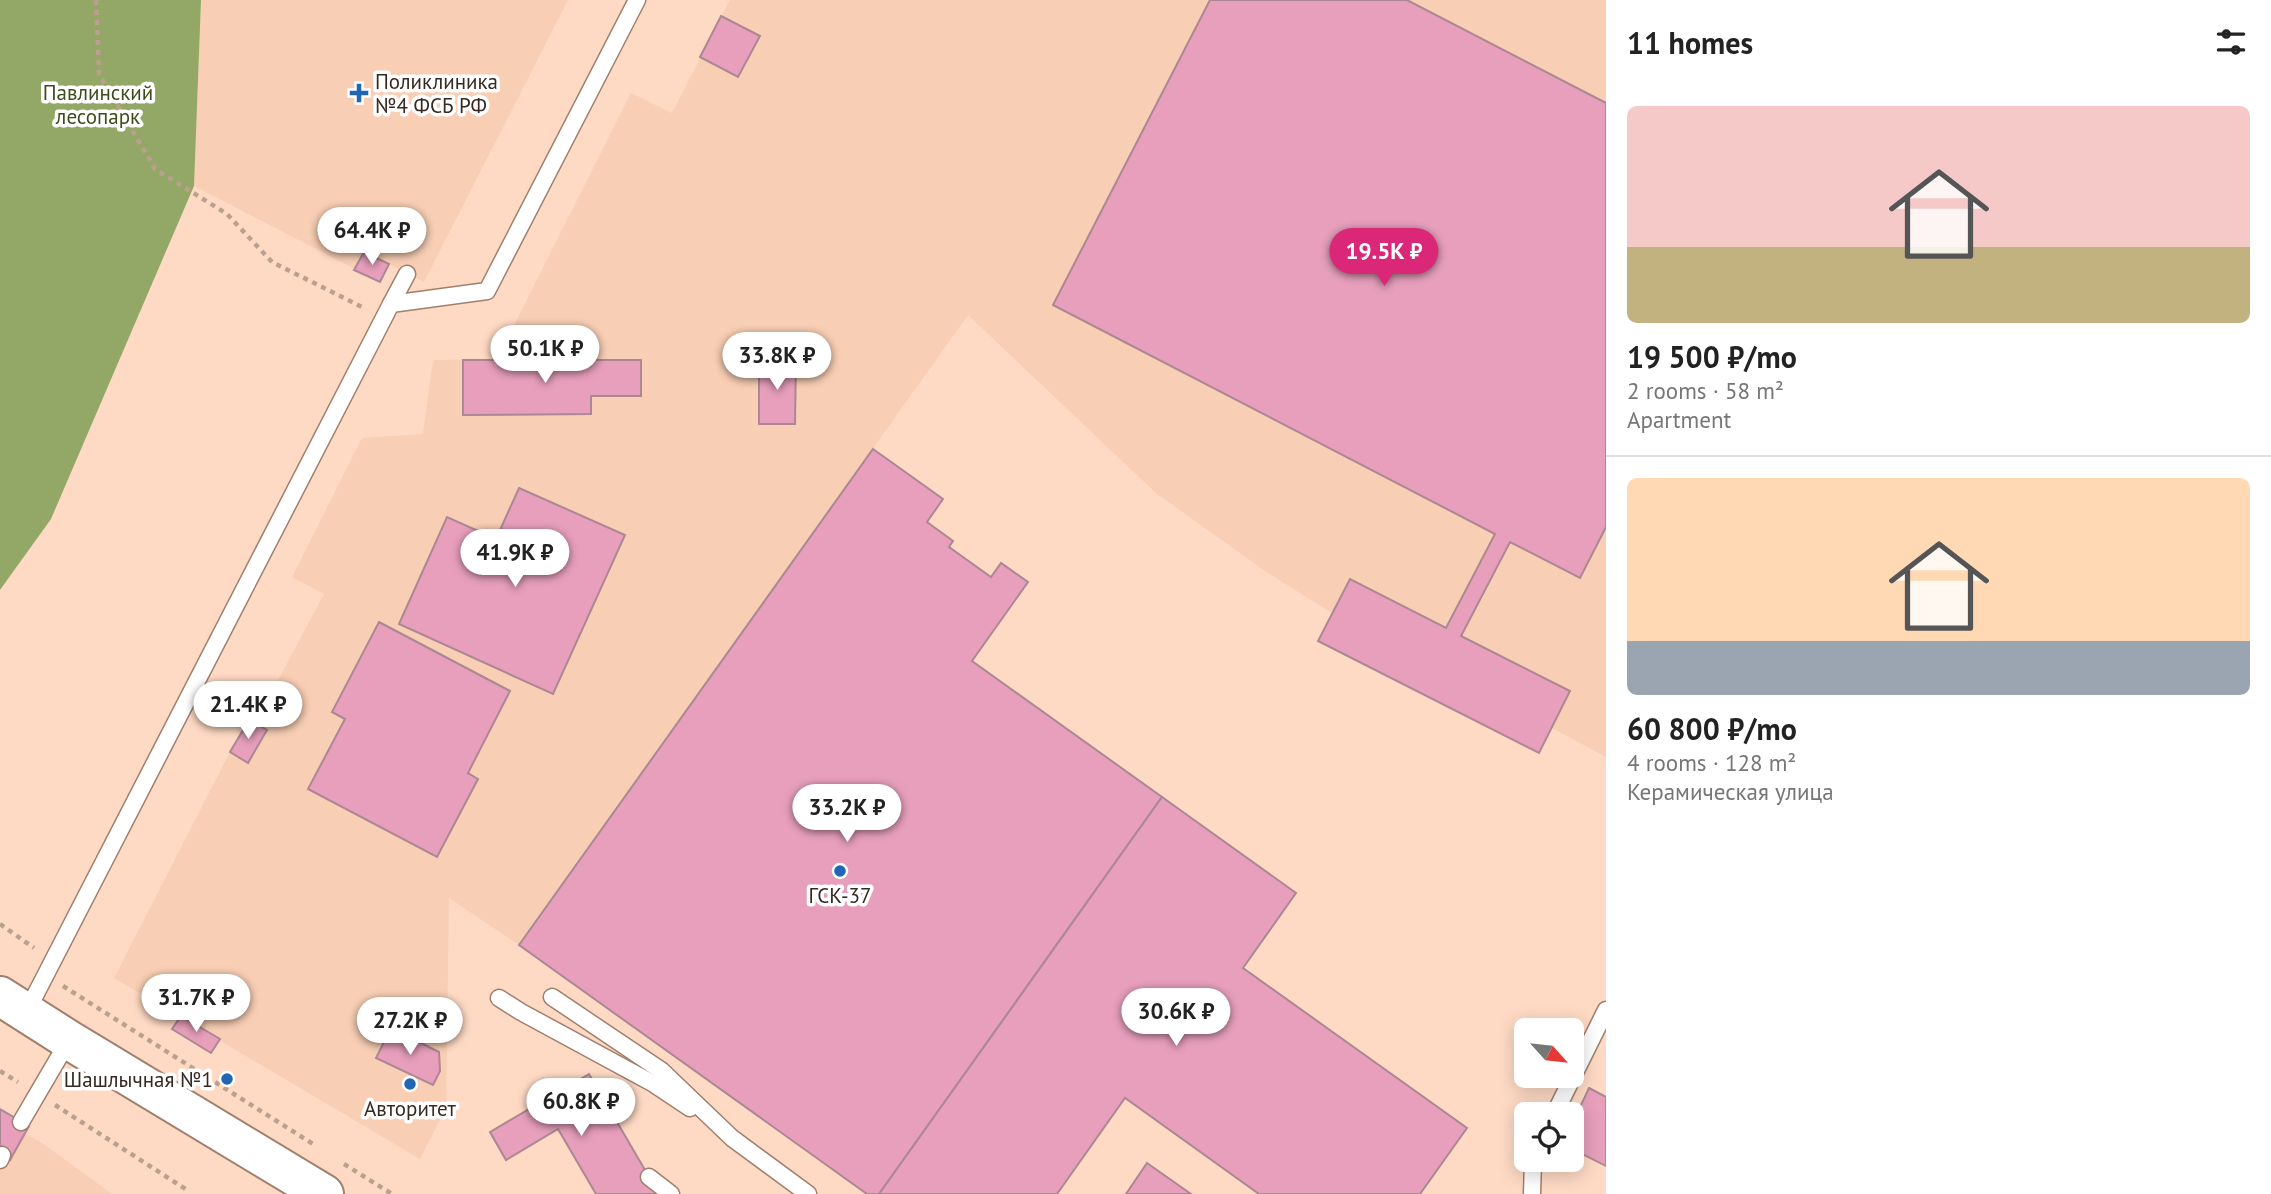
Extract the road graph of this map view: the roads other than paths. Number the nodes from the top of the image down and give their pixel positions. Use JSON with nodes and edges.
{"nodes":[{"id":1,"x":637,"y":0,"type":"edge"},
{"id":2,"x":407,"y":274,"type":"dead end"},
{"id":3,"x":387,"y":311,"type":"junction"},
{"id":4,"x":552,"y":997,"type":"dead end"},
{"id":5,"x":499,"y":998,"type":"dead end"},
{"id":6,"x":13,"y":1004,"type":"edge"},
{"id":7,"x":1606,"y":1010,"type":"edge"},
{"id":8,"x":69,"y":1040,"type":"junction"},
{"id":9,"x":1560,"y":1102,"type":"edge"},
{"id":10,"x":21,"y":1122,"type":"dead end"},
{"id":11,"x":732,"y":1138,"type":"junction"},
{"id":12,"x":1533,"y":1172,"type":"edge"},
{"id":13,"x":649,"y":1177,"type":"dead end"},
{"id":14,"x":324,"y":1194,"type":"edge"},
{"id":15,"x":671,"y":1194,"type":"edge"},
{"id":16,"x":808,"y":1194,"type":"edge"},
{"id":17,"x":1532,"y":1194,"type":"edge"}],
"edges":[{"from":1,"to":3,"type":"lane"},
{"from":2,"to":3,"type":"lane"},
{"from":3,"to":6,"type":"lane"},
{"from":4,"to":11,"type":"lane"},
{"from":5,"to":11,"type":"lane"},
{"from":6,"to":8,"type":"main road"},
{"from":7,"to":9,"type":"lane"},
{"from":8,"to":10,"type":"lane"},
{"from":8,"to":14,"type":"main road"},
{"from":11,"to":16,"type":"lane"},
{"from":12,"to":17,"type":"lane"},
{"from":13,"to":15,"type":"lane"}]}
